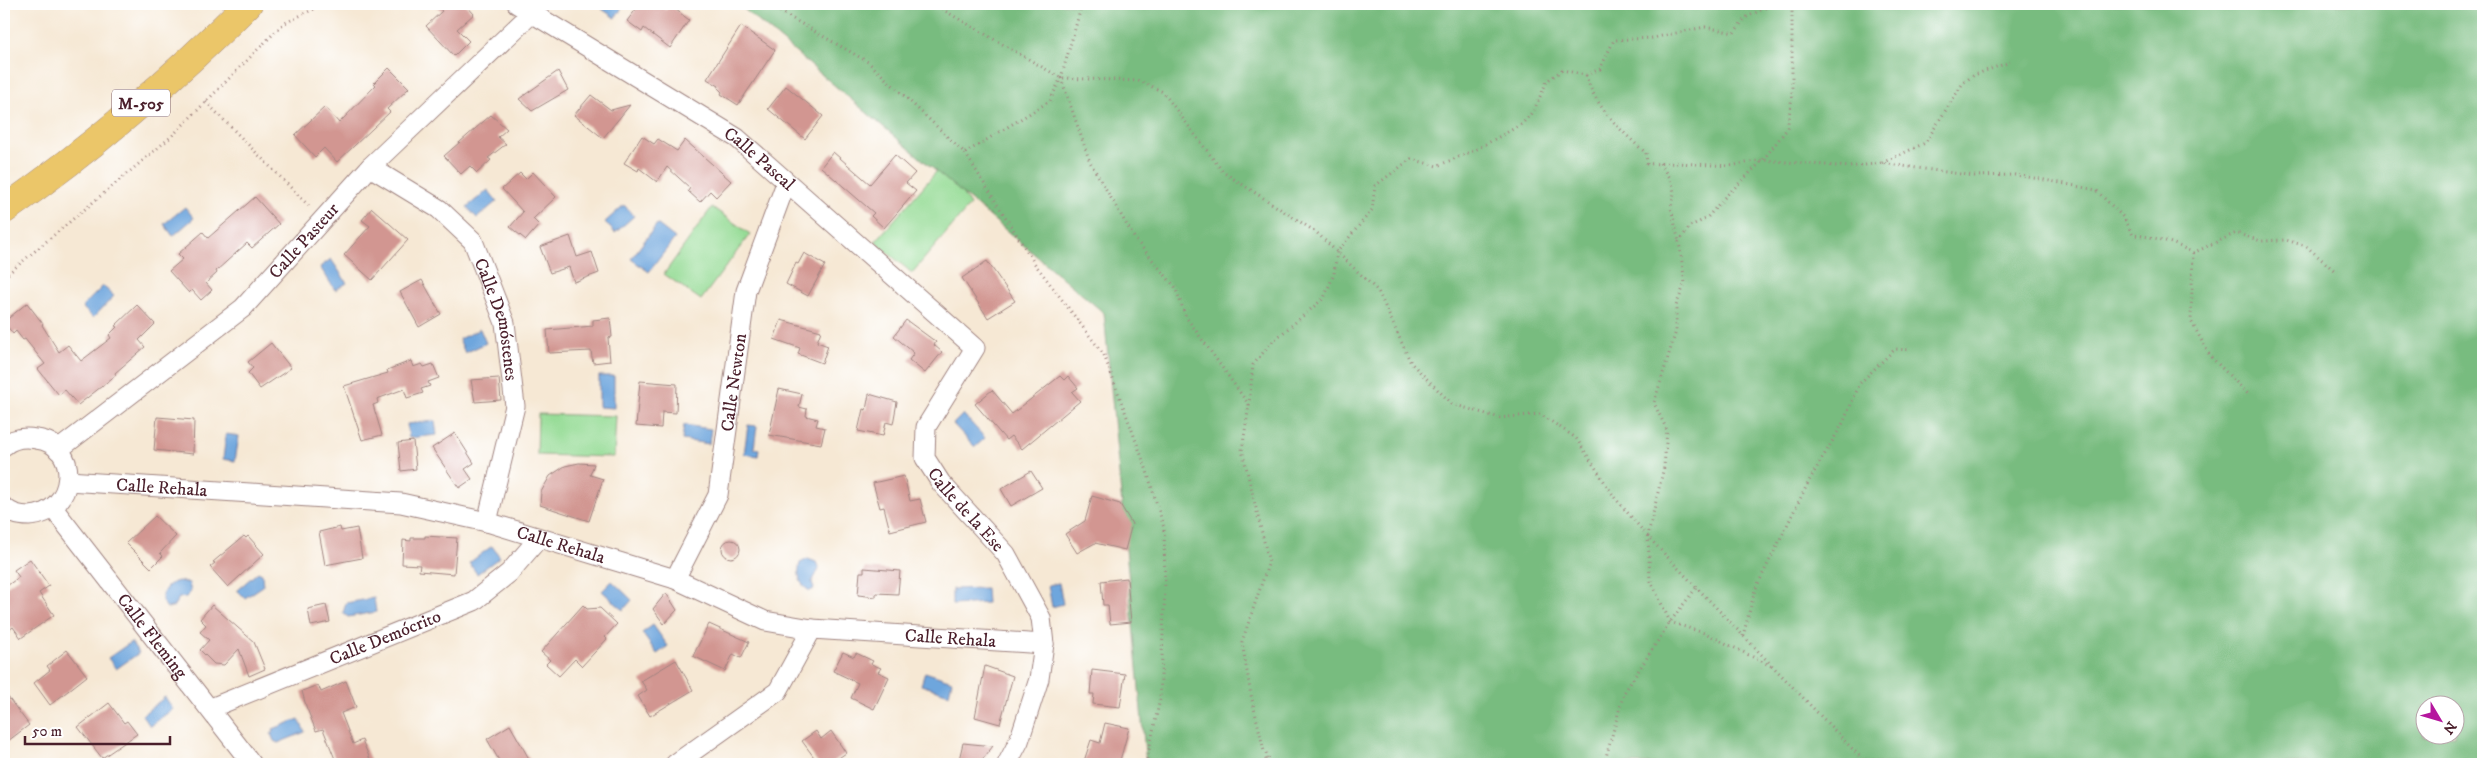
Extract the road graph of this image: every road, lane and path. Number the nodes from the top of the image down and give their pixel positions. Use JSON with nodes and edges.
{"nodes":[{"id":1,"x":248,"y":4,"type":"edge"},
{"id":2,"x":324,"y":4,"type":"edge"},
{"id":3,"x":767,"y":4,"type":"edge"},
{"id":4,"x":932,"y":4,"type":"edge"},
{"id":5,"x":1082,"y":4,"type":"edge"},
{"id":6,"x":1773,"y":4,"type":"edge"},
{"id":7,"x":1792,"y":4,"type":"edge"},
{"id":8,"x":524,"y":8,"type":"edge"},
{"id":9,"x":2010,"y":62,"type":"dead end"},
{"id":10,"x":1586,"y":75,"type":"junction"},
{"id":11,"x":1061,"y":78,"type":"junction"},
{"id":12,"x":206,"y":102,"type":"junction"},
{"id":13,"x":965,"y":153,"type":"junction"},
{"id":14,"x":1763,"y":160,"type":"junction"},
{"id":15,"x":1660,"y":163,"type":"junction"},
{"id":16,"x":1881,"y":163,"type":"junction"},
{"id":17,"x":370,"y":167,"type":"junction"},
{"id":18,"x":786,"y":183,"type":"junction"},
{"id":19,"x":26,"y":195,"type":"junction"},
{"id":20,"x":4,"y":210,"type":"edge"},
{"id":21,"x":4,"y":217,"type":"edge"},
{"id":22,"x":323,"y":220,"type":"junction"},
{"id":23,"x":1679,"y":242,"type":"junction"},
{"id":24,"x":1337,"y":252,"type":"junction"},
{"id":25,"x":2193,"y":253,"type":"junction"},
{"id":26,"x":2336,"y":271,"type":"dead end"},
{"id":27,"x":4,"y":277,"type":"edge"},
{"id":28,"x":975,"y":348,"type":"joint"},
{"id":29,"x":1910,"y":350,"type":"dead end"},
{"id":30,"x":2250,"y":396,"type":"dead end"},
{"id":31,"x":1249,"y":405,"type":"junction"},
{"id":32,"x":5,"y":443,"type":"edge"},
{"id":33,"x":58,"y":450,"type":"junction"},
{"id":34,"x":68,"y":481,"type":"junction"},
{"id":35,"x":53,"y":508,"type":"junction"},
{"id":36,"x":5,"y":511,"type":"edge"},
{"id":37,"x":487,"y":522,"type":"junction"},
{"id":38,"x":1648,"y":536,"type":"junction"},
{"id":39,"x":539,"y":538,"type":"junction"},
{"id":40,"x":675,"y":579,"type":"junction"},
{"id":41,"x":1696,"y":588,"type":"junction"},
{"id":42,"x":1670,"y":622,"type":"junction"},
{"id":43,"x":812,"y":629,"type":"junction"},
{"id":44,"x":1743,"y":636,"type":"junction"},
{"id":45,"x":1044,"y":644,"type":"junction"},
{"id":46,"x":1774,"y":668,"type":"junction"},
{"id":47,"x":211,"y":708,"type":"junction"},
{"id":48,"x":1263,"y":748,"type":"junction"},
{"id":49,"x":252,"y":764,"type":"edge"},
{"id":50,"x":675,"y":764,"type":"edge"},
{"id":51,"x":1007,"y":764,"type":"edge"},
{"id":52,"x":1146,"y":764,"type":"edge"},
{"id":53,"x":1267,"y":764,"type":"edge"},
{"id":54,"x":1272,"y":764,"type":"edge"},
{"id":55,"x":1604,"y":764,"type":"edge"},
{"id":56,"x":1867,"y":764,"type":"edge"}],
"edges":[{"from":1,"to":19,"type":"highway","number":"M-505"},
{"from":2,"to":12,"type":"path"},
{"from":3,"to":13,"type":"path"},
{"from":4,"to":11,"type":"path"},
{"from":5,"to":11,"type":"path"},
{"from":6,"to":10,"type":"path"},
{"from":7,"to":14,"type":"path"},
{"from":8,"to":17,"type":"street","name":"Calle Pasteur"},
{"from":8,"to":18,"type":"street","name":"Calle Pascal"},
{"from":9,"to":16,"type":"path"},
{"from":10,"to":15,"type":"path"},
{"from":10,"to":24,"type":"path"},
{"from":11,"to":13,"type":"path"},
{"from":11,"to":24,"type":"path"},
{"from":11,"to":31,"type":"path"},
{"from":12,"to":22,"type":"path"},
{"from":12,"to":27,"type":"path"},
{"from":13,"to":52,"type":"path"},
{"from":14,"to":15,"type":"path"},
{"from":14,"to":16,"type":"path"},
{"from":14,"to":23,"type":"path"},
{"from":15,"to":23,"type":"path"},
{"from":16,"to":25,"type":"path"},
{"from":17,"to":22,"type":"street","name":"Calle Pasteur"},
{"from":17,"to":37,"type":"street","name":"Calle Demóstenes"},
{"from":18,"to":28,"type":"street","name":"Calle Pascal"},
{"from":18,"to":40,"type":"street","name":"Calle Newton"},
{"from":19,"to":20,"type":"highway","number":"M-505"},
{"from":19,"to":21,"type":"highway","number":"M-505"},
{"from":22,"to":33,"type":"street","name":"Calle Pasteur"},
{"from":23,"to":38,"type":"path"},
{"from":24,"to":31,"type":"path"},
{"from":24,"to":38,"type":"path"},
{"from":25,"to":26,"type":"path"},
{"from":25,"to":30,"type":"path"},
{"from":28,"to":45,"type":"street","name":"Calle de la Ese"},
{"from":29,"to":44,"type":"path"},
{"from":31,"to":48,"type":"path"},
{"from":32,"to":33,"type":"street"},
{"from":33,"to":34,"type":"street"},
{"from":34,"to":35,"type":"street"},
{"from":34,"to":37,"type":"street","name":"Calle Rehala"},
{"from":35,"to":36,"type":"street"},
{"from":35,"to":47,"type":"street","name":"Calle Fleming"},
{"from":37,"to":39,"type":"street","name":"Calle Rehala"},
{"from":38,"to":41,"type":"path"},
{"from":38,"to":42,"type":"path"},
{"from":39,"to":40,"type":"street","name":"Calle Rehala"},
{"from":39,"to":47,"type":"street","name":"Calle Demócrito"},
{"from":40,"to":43,"type":"street","name":"Calle Rehala"},
{"from":41,"to":42,"type":"path"},
{"from":41,"to":44,"type":"path"},
{"from":42,"to":46,"type":"path"},
{"from":42,"to":55,"type":"path"},
{"from":43,"to":45,"type":"street","name":"Calle Rehala"},
{"from":43,"to":50,"type":"street"},
{"from":44,"to":46,"type":"path"},
{"from":45,"to":51,"type":"street","name":"Calle de la Ese"},
{"from":46,"to":56,"type":"path"},
{"from":47,"to":49,"type":"street","name":"Calle Fleming"},
{"from":48,"to":53,"type":"path"},
{"from":48,"to":54,"type":"path"}]}
